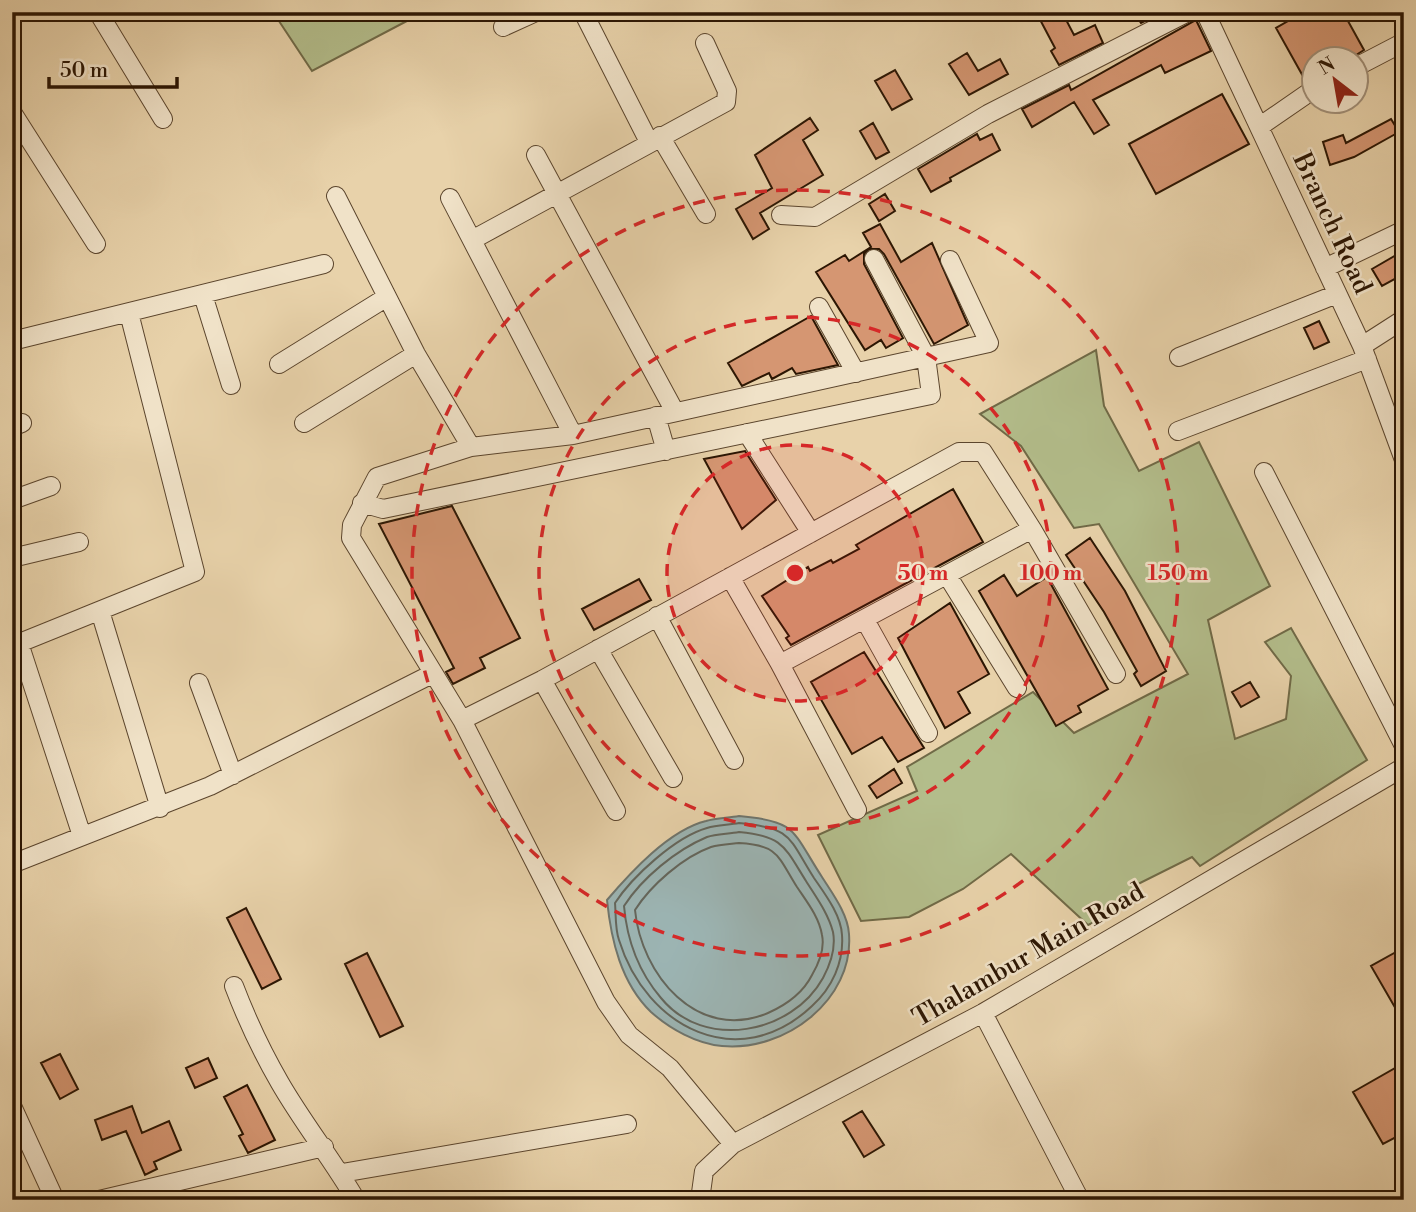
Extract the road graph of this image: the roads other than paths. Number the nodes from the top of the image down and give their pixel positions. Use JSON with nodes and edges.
{"nodes":[{"id":1,"x":98,"y":12,"type":"edge"},
{"id":2,"x":536,"y":12,"type":"edge"},
{"id":3,"x":583,"y":12,"type":"edge"},
{"id":4,"x":1188,"y":12,"type":"edge"},
{"id":5,"x":1205,"y":12,"type":"edge"},
{"id":6,"x":503,"y":27,"type":"dead end"},
{"id":7,"x":1404,"y":42,"type":"edge"},
{"id":8,"x":705,"y":43,"type":"dead end"},
{"id":9,"x":1370,"y":60,"type":"edge"},
{"id":10,"x":1300,"y":98,"type":"edge"},
{"id":11,"x":12,"y":112,"type":"edge"},
{"id":12,"x":163,"y":119,"type":"dead end"},
{"id":13,"x":1258,"y":127,"type":"junction"},
{"id":14,"x":655,"y":139,"type":"junction"},
{"id":15,"x":536,"y":156,"type":"dead end"},
{"id":16,"x":556,"y":192,"type":"junction"},
{"id":17,"x":336,"y":196,"type":"dead end"},
{"id":18,"x":450,"y":198,"type":"dead end"},
{"id":19,"x":706,"y":214,"type":"dead end"},
{"id":20,"x":781,"y":215,"type":"dead end"},
{"id":21,"x":1404,"y":230,"type":"edge"},
{"id":22,"x":472,"y":240,"type":"junction"},
{"id":23,"x":96,"y":244,"type":"dead end"},
{"id":24,"x":874,"y":259,"type":"dead end"},
{"id":25,"x":950,"y":260,"type":"dead end"},
{"id":26,"x":324,"y":264,"type":"dead end"},
{"id":27,"x":1325,"y":268,"type":"junction"},
{"id":28,"x":1337,"y":294,"type":"junction"},
{"id":29,"x":203,"y":295,"type":"junction"},
{"id":30,"x":387,"y":297,"type":"junction"},
{"id":31,"x":819,"y":307,"type":"dead end"},
{"id":32,"x":129,"y":313,"type":"junction"},
{"id":33,"x":1404,"y":319,"type":"edge"},
{"id":34,"x":12,"y":341,"type":"edge"},
{"id":35,"x":1364,"y":352,"type":"junction"},
{"id":36,"x":416,"y":354,"type":"junction"},
{"id":37,"x":926,"y":357,"type":"junction"},
{"id":38,"x":1179,"y":357,"type":"dead end"},
{"id":39,"x":279,"y":364,"type":"dead end"},
{"id":40,"x":856,"y":373,"type":"junction"},
{"id":41,"x":230,"y":385,"type":"dead end"},
{"id":42,"x":675,"y":412,"type":"junction"},
{"id":43,"x":656,"y":416,"type":"junction"},
{"id":44,"x":304,"y":423,"type":"dead end"},
{"id":45,"x":1178,"y":431,"type":"dead end"},
{"id":46,"x":747,"y":433,"type":"junction"},
{"id":47,"x":573,"y":435,"type":"junction"},
{"id":48,"x":471,"y":447,"type":"junction"},
{"id":49,"x":666,"y":451,"type":"junction"},
{"id":50,"x":1404,"y":460,"type":"edge"},
{"id":51,"x":1264,"y":472,"type":"dead end"},
{"id":52,"x":51,"y":486,"type":"dead end"},
{"id":53,"x":12,"y":500,"type":"edge"},
{"id":54,"x":362,"y":503,"type":"junction"},
{"id":55,"x":1032,"y":529,"type":"junction"},
{"id":56,"x":811,"y":533,"type":"junction"},
{"id":57,"x":79,"y":542,"type":"dead end"},
{"id":58,"x":12,"y":558,"type":"edge"},
{"id":59,"x":947,"y":575,"type":"junction"},
{"id":60,"x":730,"y":577,"type":"junction"},
{"id":61,"x":100,"y":611,"type":"junction"},
{"id":62,"x":657,"y":616,"type":"junction"},
{"id":63,"x":865,"y":620,"type":"junction"},
{"id":64,"x":16,"y":645,"type":"edge"},
{"id":65,"x":598,"y":649,"type":"junction"},
{"id":66,"x":780,"y":664,"type":"junction"},
{"id":67,"x":432,"y":674,"type":"junction"},
{"id":68,"x":1116,"y":674,"type":"dead end"},
{"id":69,"x":542,"y":680,"type":"junction"},
{"id":70,"x":199,"y":683,"type":"dead end"},
{"id":71,"x":1017,"y":688,"type":"dead end"},
{"id":72,"x":462,"y":720,"type":"junction"},
{"id":73,"x":928,"y":733,"type":"dead end"},
{"id":74,"x":1404,"y":746,"type":"edge"},
{"id":75,"x":734,"y":760,"type":"dead end"},
{"id":76,"x":1404,"y":767,"type":"edge"},
{"id":77,"x":233,"y":775,"type":"junction"},
{"id":78,"x":673,"y":778,"type":"dead end"},
{"id":79,"x":160,"y":808,"type":"junction"},
{"id":80,"x":857,"y":810,"type":"dead end"},
{"id":81,"x":616,"y":811,"type":"dead end"},
{"id":82,"x":82,"y":836,"type":"junction"},
{"id":83,"x":12,"y":864,"type":"edge"},
{"id":84,"x":234,"y":986,"type":"dead end"},
{"id":85,"x":983,"y":1013,"type":"junction"},
{"id":86,"x":12,"y":1106,"type":"edge"},
{"id":87,"x":627,"y":1124,"type":"dead end"},
{"id":88,"x":733,"y":1144,"type":"junction"},
{"id":89,"x":324,"y":1147,"type":"junction"},
{"id":90,"x":342,"y":1173,"type":"junction"},
{"id":91,"x":348,"y":1197,"type":"edge"},
{"id":92,"x":55,"y":1200,"type":"edge"},
{"id":93,"x":99,"y":1200,"type":"edge"},
{"id":94,"x":700,"y":1200,"type":"edge"},
{"id":95,"x":1080,"y":1200,"type":"edge"}],
"edges":[{"from":1,"to":12,"type":"street"},
{"from":2,"to":6,"type":"street"},
{"from":3,"to":14,"type":"street"},
{"from":4,"to":20,"type":"street"},
{"from":5,"to":13,"type":"street","name":"Branch Road"},
{"from":7,"to":9,"type":"street"},
{"from":8,"to":14,"type":"street"},
{"from":10,"to":13,"type":"street"},
{"from":11,"to":23,"type":"street"},
{"from":13,"to":27,"type":"street","name":"Branch Road"},
{"from":14,"to":16,"type":"street"},
{"from":14,"to":19,"type":"street"},
{"from":15,"to":16,"type":"street"},
{"from":16,"to":22,"type":"street"},
{"from":16,"to":42,"type":"street"},
{"from":17,"to":30,"type":"street"},
{"from":18,"to":22,"type":"street"},
{"from":21,"to":27,"type":"street"},
{"from":22,"to":47,"type":"street"},
{"from":24,"to":37,"type":"street"},
{"from":25,"to":37,"type":"street"},
{"from":26,"to":29,"type":"street"},
{"from":27,"to":28,"type":"street","name":"Branch Road"},
{"from":28,"to":35,"type":"street","name":"Branch Road"},
{"from":28,"to":38,"type":"street"},
{"from":29,"to":32,"type":"street"},
{"from":29,"to":41,"type":"street"},
{"from":30,"to":36,"type":"street"},
{"from":30,"to":39,"type":"street"},
{"from":31,"to":40,"type":"street"},
{"from":32,"to":34,"type":"street"},
{"from":32,"to":61,"type":"street"},
{"from":33,"to":35,"type":"street"},
{"from":35,"to":45,"type":"street"},
{"from":35,"to":50,"type":"street","name":"Branch Road"},
{"from":36,"to":44,"type":"street"},
{"from":36,"to":48,"type":"street"},
{"from":37,"to":40,"type":"street"},
{"from":37,"to":46,"type":"street"},
{"from":40,"to":42,"type":"street"},
{"from":42,"to":43,"type":"street"},
{"from":43,"to":47,"type":"street"},
{"from":43,"to":49,"type":"street"},
{"from":46,"to":49,"type":"street"},
{"from":46,"to":56,"type":"street"},
{"from":47,"to":48,"type":"street"},
{"from":48,"to":54,"type":"street"},
{"from":49,"to":54,"type":"street"},
{"from":51,"to":74,"type":"street"},
{"from":52,"to":53,"type":"street"},
{"from":54,"to":67,"type":"street"},
{"from":55,"to":56,"type":"street"},
{"from":55,"to":59,"type":"street"},
{"from":55,"to":68,"type":"street"},
{"from":56,"to":60,"type":"street"},
{"from":57,"to":58,"type":"street"},
{"from":59,"to":63,"type":"street"},
{"from":59,"to":71,"type":"street"},
{"from":60,"to":62,"type":"street"},
{"from":60,"to":66,"type":"street"},
{"from":61,"to":64,"type":"street"},
{"from":61,"to":79,"type":"street"},
{"from":62,"to":65,"type":"street"},
{"from":62,"to":75,"type":"street"},
{"from":63,"to":66,"type":"street"},
{"from":63,"to":73,"type":"street"},
{"from":64,"to":82,"type":"street"},
{"from":65,"to":69,"type":"street"},
{"from":65,"to":78,"type":"street"},
{"from":66,"to":80,"type":"street"},
{"from":67,"to":72,"type":"street"},
{"from":67,"to":77,"type":"street"},
{"from":69,"to":72,"type":"street"},
{"from":69,"to":81,"type":"street"},
{"from":70,"to":77,"type":"street"},
{"from":72,"to":88,"type":"street"},
{"from":76,"to":85,"type":"street","name":"Thalambur Main Road"},
{"from":77,"to":79,"type":"street"},
{"from":79,"to":82,"type":"street"},
{"from":82,"to":83,"type":"street"},
{"from":84,"to":89,"type":"street"},
{"from":85,"to":88,"type":"street","name":"Thalambur Main Road"},
{"from":85,"to":95,"type":"street"},
{"from":86,"to":92,"type":"street"},
{"from":87,"to":90,"type":"street"},
{"from":88,"to":94,"type":"street","name":"Thalambur Main Road"},
{"from":89,"to":90,"type":"street"},
{"from":89,"to":93,"type":"street"},
{"from":90,"to":91,"type":"street"}]}
